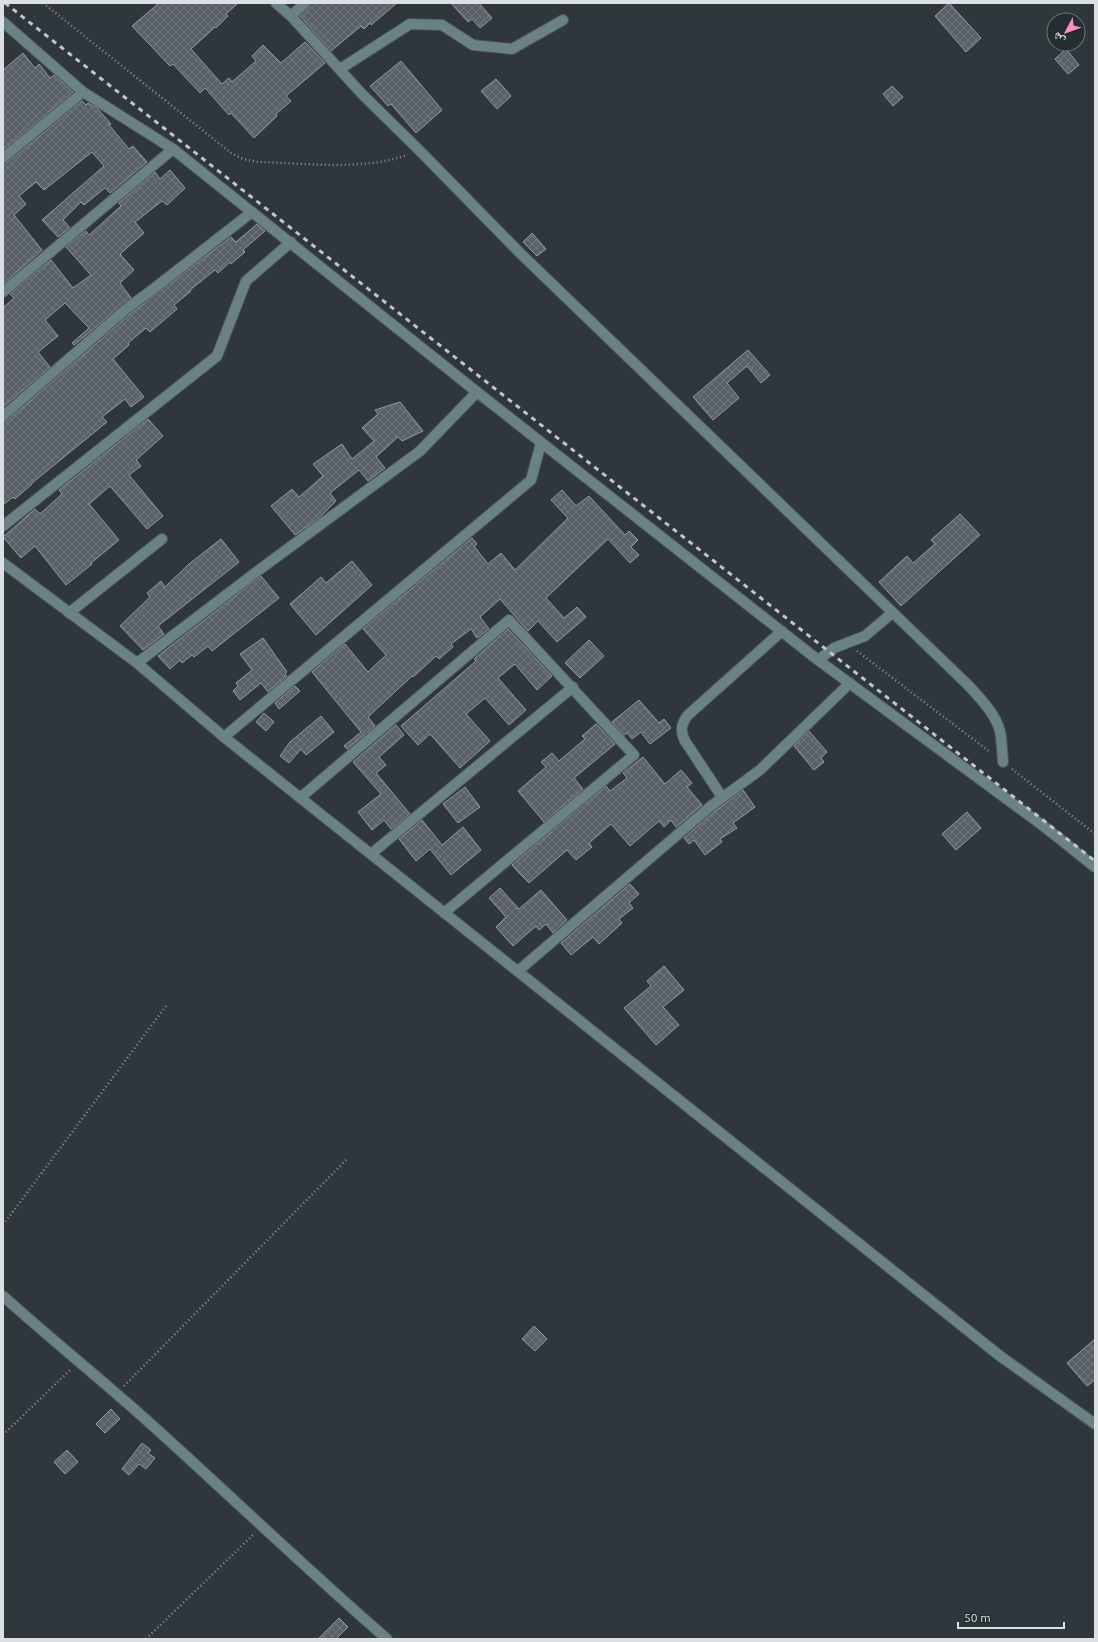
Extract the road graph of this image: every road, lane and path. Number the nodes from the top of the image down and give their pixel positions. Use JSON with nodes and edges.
{"nodes":[{"id":1,"x":43,"y":3,"type":"edge"},
{"id":2,"x":276,"y":3,"type":"edge"},
{"id":3,"x":305,"y":3,"type":"edge"},
{"id":4,"x":291,"y":16,"type":"junction"},
{"id":5,"x":563,"y":20,"type":"dead end"},
{"id":6,"x":3,"y":22,"type":"edge"},
{"id":7,"x":340,"y":69,"type":"junction"},
{"id":8,"x":83,"y":92,"type":"junction"},
{"id":9,"x":174,"y":149,"type":"junction"},
{"id":10,"x":420,"y":151,"type":"junction"},
{"id":11,"x":3,"y":158,"type":"edge"},
{"id":12,"x":252,"y":212,"type":"junction"},
{"id":13,"x":291,"y":242,"type":"junction"},
{"id":14,"x":3,"y":292,"type":"edge"},
{"id":15,"x":476,"y":392,"type":"junction"},
{"id":16,"x":3,"y":416,"type":"edge"},
{"id":17,"x":541,"y":443,"type":"junction"},
{"id":18,"x":3,"y":526,"type":"edge"},
{"id":19,"x":162,"y":539,"type":"dead end"},
{"id":20,"x":3,"y":563,"type":"edge"},
{"id":21,"x":69,"y":613,"type":"junction"},
{"id":22,"x":892,"y":613,"type":"junction"},
{"id":23,"x":782,"y":631,"type":"junction"},
{"id":24,"x":847,"y":644,"type":"junction"},
{"id":25,"x":818,"y":660,"type":"junction"},
{"id":26,"x":137,"y":664,"type":"junction"},
{"id":27,"x":850,"y":683,"type":"junction"},
{"id":28,"x":573,"y":687,"type":"junction"},
{"id":29,"x":224,"y":737,"type":"junction"},
{"id":30,"x":1003,"y":762,"type":"junction"},
{"id":31,"x":722,"y":797,"type":"junction"},
{"id":32,"x":300,"y":798,"type":"junction"},
{"id":33,"x":1095,"y":834,"type":"edge"},
{"id":34,"x":371,"y":854,"type":"junction"},
{"id":35,"x":1095,"y":867,"type":"edge"},
{"id":36,"x":444,"y":912,"type":"junction"},
{"id":37,"x":518,"y":972,"type":"junction"},
{"id":38,"x":166,"y":1006,"type":"dead end"},
{"id":39,"x":348,"y":1158,"type":"dead end"},
{"id":40,"x":3,"y":1225,"type":"edge"},
{"id":41,"x":3,"y":1296,"type":"edge"},
{"id":42,"x":79,"y":1361,"type":"junction"},
{"id":43,"x":116,"y":1394,"type":"junction"},
{"id":44,"x":1095,"y":1424,"type":"edge"},
{"id":45,"x":3,"y":1435,"type":"edge"},
{"id":46,"x":262,"y":1526,"type":"junction"},
{"id":47,"x":146,"y":1639,"type":"edge"},
{"id":48,"x":387,"y":1639,"type":"edge"}],
"edges":[{"from":1,"to":10,"type":"path"},
{"from":2,"to":4,"type":"street"},
{"from":3,"to":4,"type":"street"},
{"from":4,"to":7,"type":"street"},
{"from":5,"to":7,"type":"street"},
{"from":6,"to":8,"type":"street"},
{"from":7,"to":10,"type":"street"},
{"from":8,"to":9,"type":"street"},
{"from":8,"to":11,"type":"street"},
{"from":9,"to":12,"type":"street"},
{"from":9,"to":14,"type":"street"},
{"from":10,"to":22,"type":"street"},
{"from":12,"to":13,"type":"street"},
{"from":12,"to":16,"type":"street"},
{"from":13,"to":15,"type":"street"},
{"from":13,"to":18,"type":"street"},
{"from":15,"to":17,"type":"street"},
{"from":15,"to":26,"type":"street"},
{"from":17,"to":23,"type":"street"},
{"from":17,"to":29,"type":"street"},
{"from":19,"to":21,"type":"street"},
{"from":20,"to":21,"type":"street"},
{"from":21,"to":26,"type":"street"},
{"from":22,"to":24,"type":"street"},
{"from":22,"to":30,"type":"street"},
{"from":23,"to":25,"type":"street"},
{"from":23,"to":31,"type":"street"},
{"from":24,"to":25,"type":"street"},
{"from":24,"to":30,"type":"path"},
{"from":25,"to":27,"type":"street"},
{"from":26,"to":29,"type":"street"},
{"from":27,"to":31,"type":"street"},
{"from":27,"to":35,"type":"street"},
{"from":28,"to":32,"type":"street"},
{"from":28,"to":34,"type":"street"},
{"from":28,"to":36,"type":"street"},
{"from":29,"to":32,"type":"street"},
{"from":30,"to":33,"type":"path"},
{"from":31,"to":37,"type":"street"},
{"from":32,"to":34,"type":"street"},
{"from":34,"to":36,"type":"street"},
{"from":36,"to":37,"type":"street"},
{"from":37,"to":44,"type":"street"},
{"from":38,"to":40,"type":"path"},
{"from":39,"to":43,"type":"path"},
{"from":41,"to":42,"type":"street"},
{"from":42,"to":43,"type":"street"},
{"from":42,"to":45,"type":"path"},
{"from":43,"to":46,"type":"street"},
{"from":46,"to":47,"type":"path"},
{"from":46,"to":48,"type":"street"}]}
